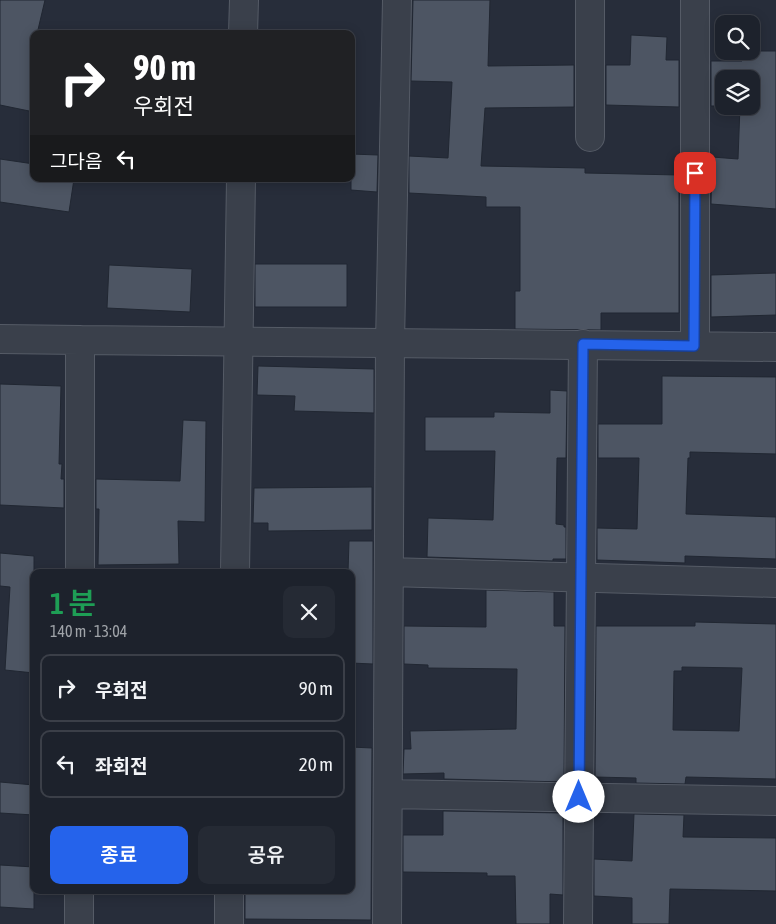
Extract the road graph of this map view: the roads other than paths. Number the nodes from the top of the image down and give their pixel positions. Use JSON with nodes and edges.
{"nodes":[{"id":1,"x":244,"y":0,"type":"edge"},
{"id":2,"x":397,"y":0,"type":"edge"},
{"id":3,"x":590,"y":0,"type":"edge"},
{"id":4,"x":695,"y":0,"type":"edge"},
{"id":5,"x":243,"y":30,"type":"edge"},
{"id":6,"x":590,"y":138,"type":"dead end"},
{"id":7,"x":241,"y":182,"type":"edge"},
{"id":8,"x":0,"y":339,"type":"edge"},
{"id":9,"x":80,"y":340,"type":"junction"},
{"id":10,"x":239,"y":341,"type":"junction"},
{"id":11,"x":390,"y":343,"type":"junction"},
{"id":12,"x":583,"y":344,"type":"junction"},
{"id":13,"x":694,"y":346,"type":"junction"},
{"id":14,"x":776,"y":347,"type":"edge"},
{"id":15,"x":80,"y":569,"type":"edge"},
{"id":16,"x":235,"y":569,"type":"edge"},
{"id":17,"x":389,"y":572,"type":"junction"},
{"id":18,"x":581,"y":577,"type":"junction"},
{"id":19,"x":776,"y":582,"type":"edge"},
{"id":20,"x":388,"y":794,"type":"junction"},
{"id":21,"x":579,"y":797,"type":"junction"},
{"id":22,"x":776,"y":801,"type":"edge"},
{"id":23,"x":79,"y":894,"type":"edge"},
{"id":24,"x":229,"y":894,"type":"edge"},
{"id":25,"x":79,"y":924,"type":"edge"},
{"id":26,"x":229,"y":924,"type":"edge"},
{"id":27,"x":387,"y":924,"type":"edge"},
{"id":28,"x":578,"y":924,"type":"edge"}],
"edges":[{"from":1,"to":5,"type":"street"},
{"from":2,"to":11,"type":"street"},
{"from":3,"to":6,"type":"street"},
{"from":4,"to":13,"type":"street"},
{"from":7,"to":10,"type":"street"},
{"from":8,"to":9,"type":"street"},
{"from":9,"to":10,"type":"street"},
{"from":9,"to":15,"type":"street"},
{"from":10,"to":11,"type":"street"},
{"from":10,"to":16,"type":"street"},
{"from":11,"to":12,"type":"street"},
{"from":11,"to":17,"type":"street"},
{"from":12,"to":13,"type":"street"},
{"from":12,"to":18,"type":"street"},
{"from":13,"to":14,"type":"street"},
{"from":17,"to":18,"type":"street"},
{"from":17,"to":20,"type":"street"},
{"from":18,"to":19,"type":"street"},
{"from":18,"to":21,"type":"street"},
{"from":20,"to":21,"type":"street"},
{"from":20,"to":27,"type":"street"},
{"from":21,"to":22,"type":"street"},
{"from":21,"to":28,"type":"street"},
{"from":23,"to":25,"type":"street"},
{"from":24,"to":26,"type":"street"}]}
